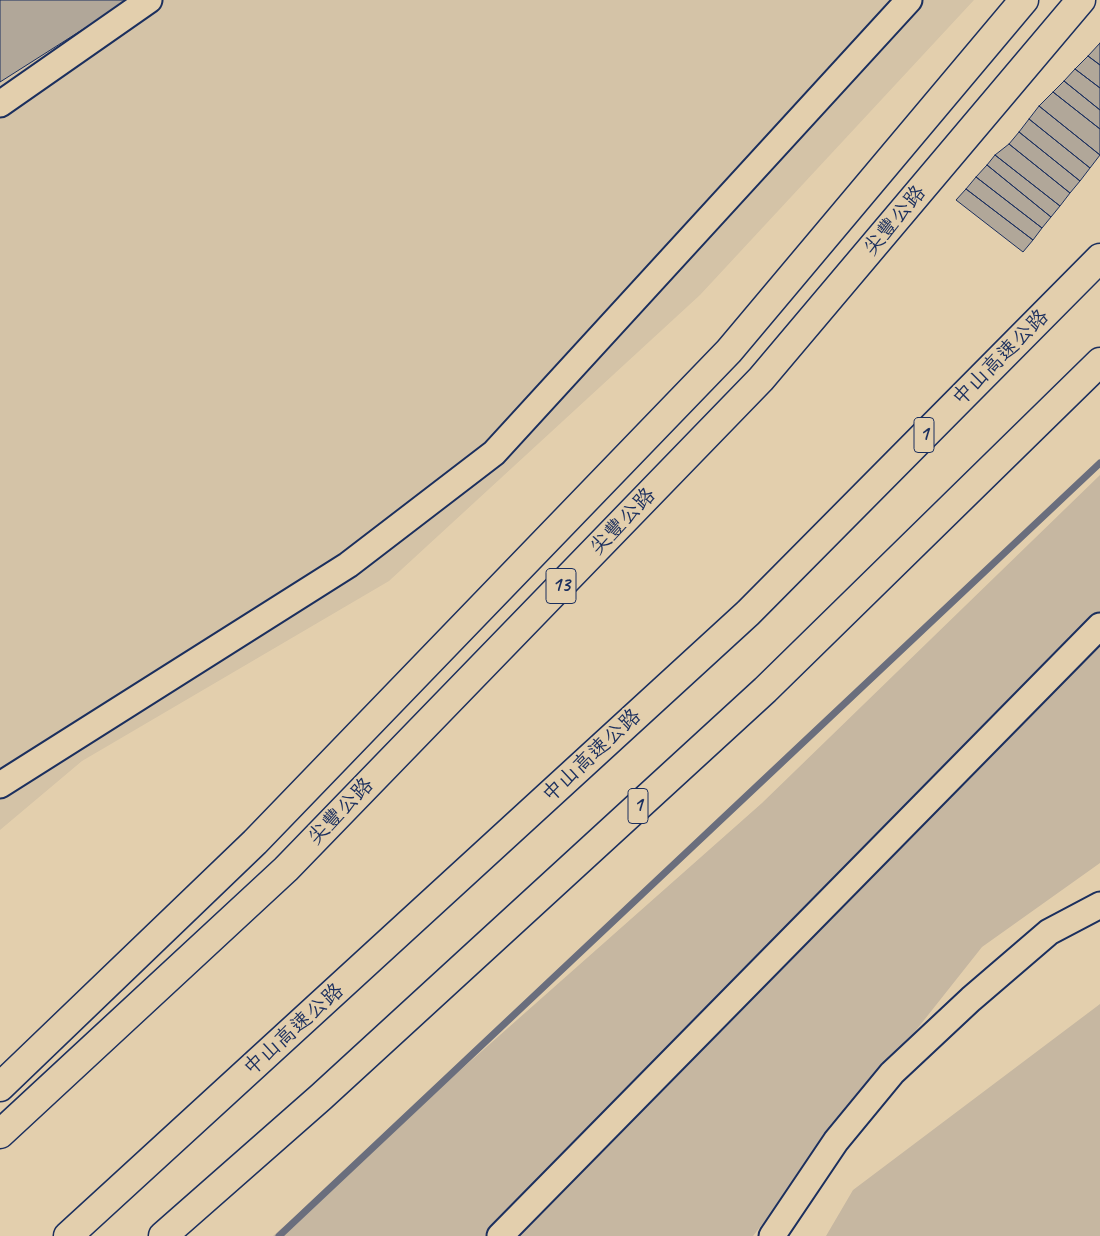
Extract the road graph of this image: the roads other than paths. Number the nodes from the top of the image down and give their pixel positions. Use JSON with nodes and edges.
{"nodes":[{"id":1,"x":148,"y":0,"type":"edge"},
{"id":2,"x":909,"y":0,"type":"edge"},
{"id":3,"x":1024,"y":0,"type":"edge"},
{"id":4,"x":1081,"y":0,"type":"edge"},
{"id":5,"x":0,"y":104,"type":"edge"},
{"id":6,"x":1100,"y":258,"type":"edge"},
{"id":7,"x":1100,"y":362,"type":"edge"},
{"id":8,"x":1100,"y":626,"type":"edge"},
{"id":9,"x":0,"y":784,"type":"edge"},
{"id":10,"x":1100,"y":905,"type":"edge"},
{"id":11,"x":0,"y":1087,"type":"edge"},
{"id":12,"x":0,"y":1134,"type":"edge"},
{"id":13,"x":68,"y":1236,"type":"edge"},
{"id":14,"x":163,"y":1236,"type":"edge"},
{"id":15,"x":500,"y":1236,"type":"edge"},
{"id":16,"x":772,"y":1236,"type":"edge"}],
"edges":[{"from":1,"to":5,"type":"lane"},
{"from":2,"to":9,"type":"lane"},
{"from":3,"to":11,"type":"main road","name":"尖豐公路","number":"13"},
{"from":4,"to":12,"type":"main road","name":"尖豐公路","number":"13"},
{"from":6,"to":13,"type":"main road","name":"中山高速公路","number":"1"},
{"from":7,"to":14,"type":"main road","number":"1"},
{"from":8,"to":15,"type":"lane"},
{"from":10,"to":16,"type":"lane"}]}
